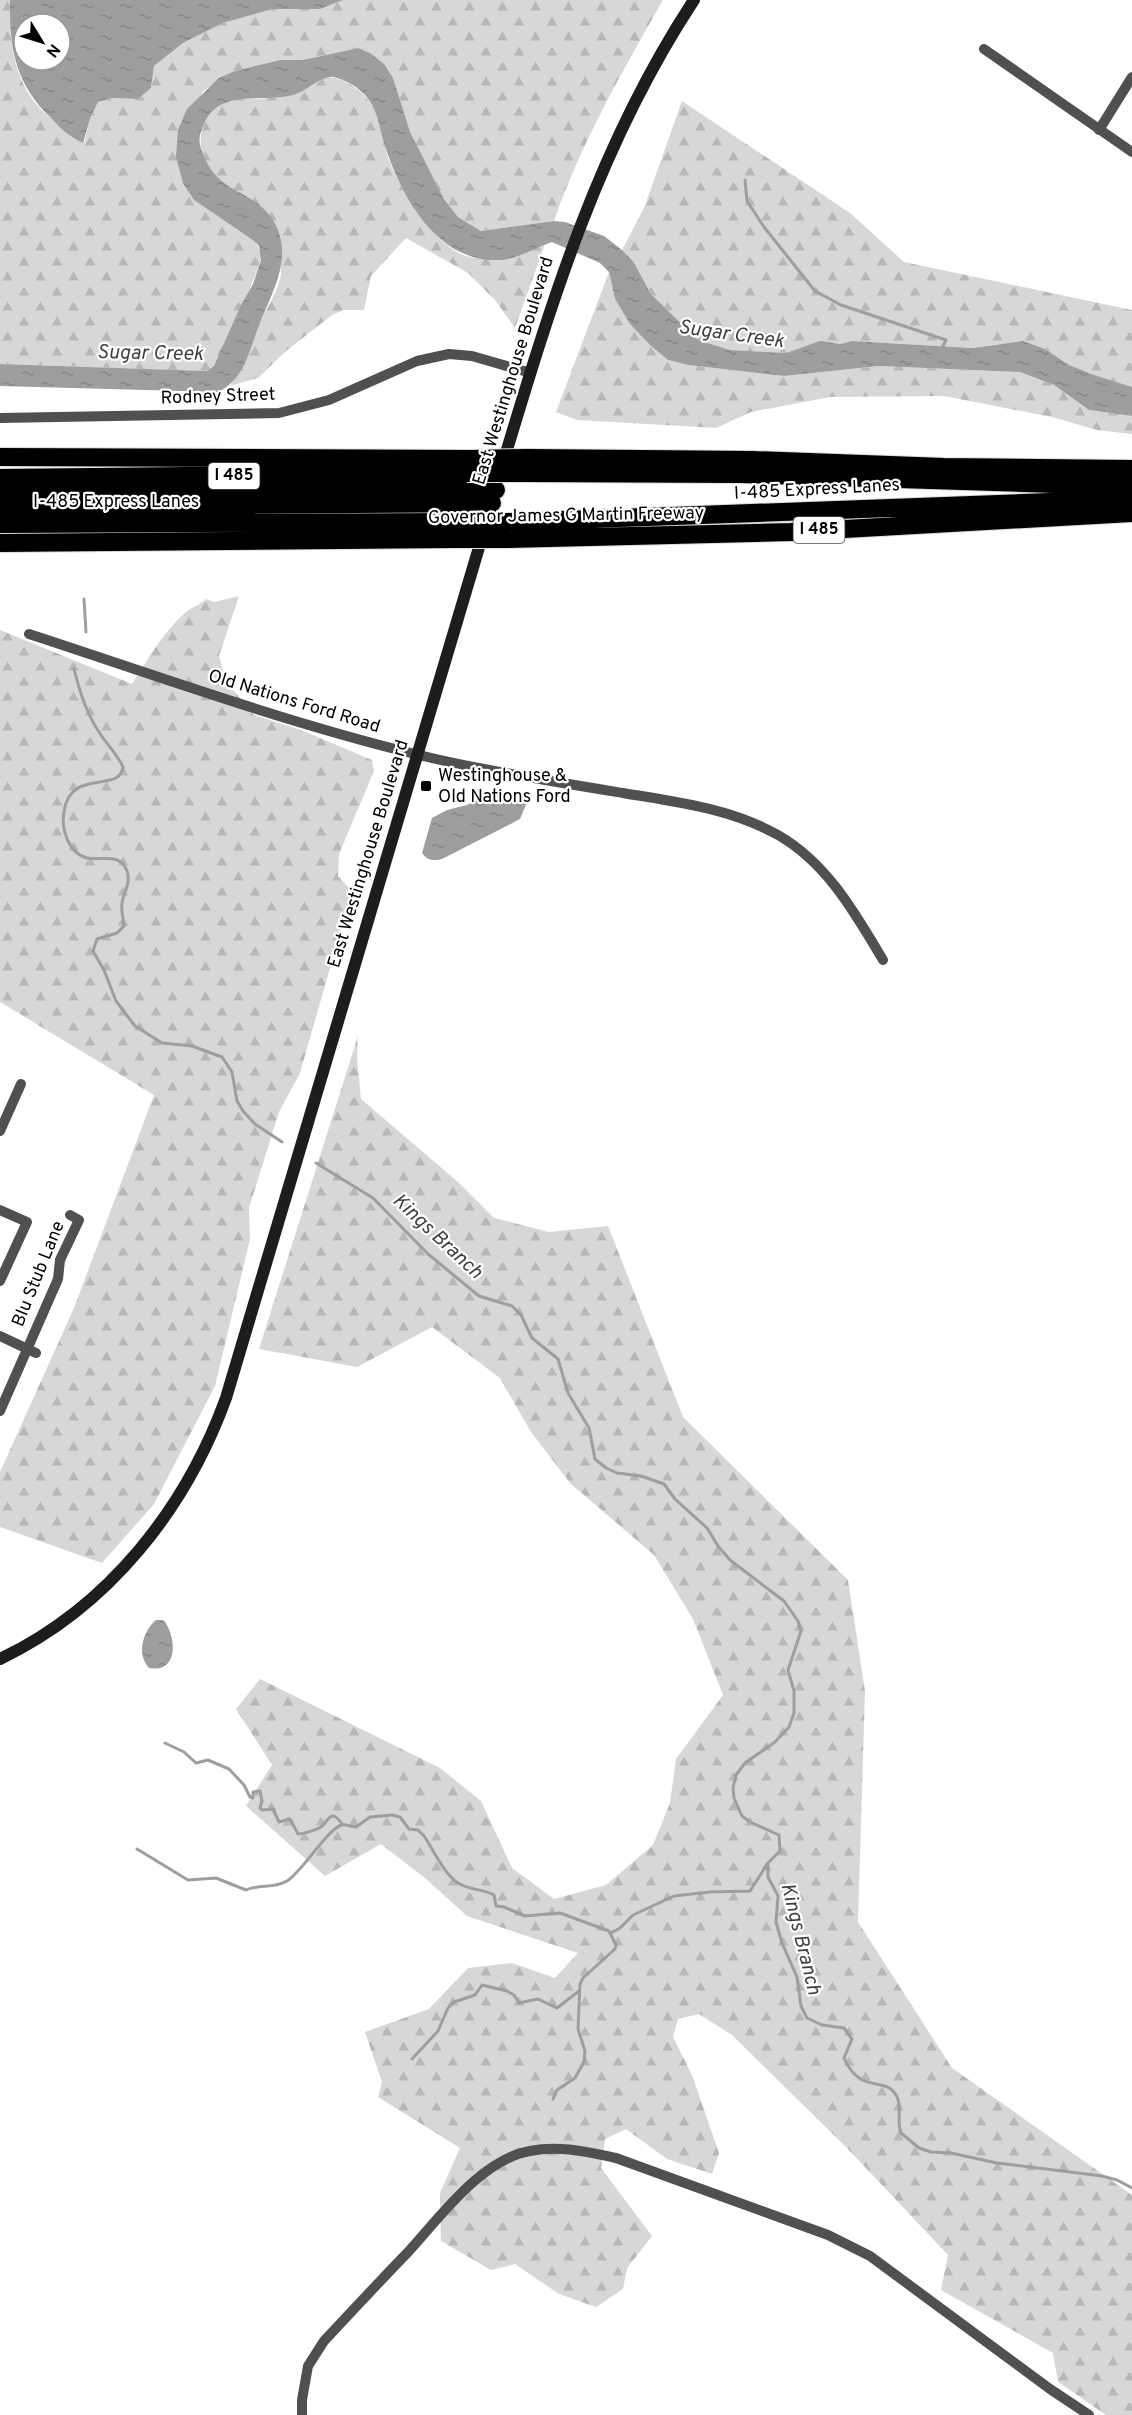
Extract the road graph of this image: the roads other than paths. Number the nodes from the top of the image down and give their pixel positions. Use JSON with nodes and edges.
{"nodes":[{"id":1,"x":694,"y":0,"type":"edge"},
{"id":2,"x":984,"y":49,"type":"dead end"},
{"id":3,"x":1132,"y":77,"type":"edge"},
{"id":4,"x":1099,"y":130,"type":"junction"},
{"id":5,"x":1132,"y":152,"type":"edge"},
{"id":6,"x":531,"y":372,"type":"junction"},
{"id":7,"x":0,"y":418,"type":"edge"},
{"id":8,"x":4,"y":458,"type":"edge"},
{"id":9,"x":526,"y":465,"type":"junction"},
{"id":10,"x":469,"y":466,"type":"junction"},
{"id":11,"x":1132,"y":469,"type":"edge"},
{"id":12,"x":0,"y":478,"type":"edge"},
{"id":13,"x":1132,"y":483,"type":"edge"},
{"id":14,"x":0,"y":495,"type":"edge"},
{"id":15,"x":494,"y":496,"type":"junction"},
{"id":16,"x":1132,"y":498,"type":"edge"},
{"id":17,"x":0,"y":510,"type":"edge"},
{"id":18,"x":1132,"y":513,"type":"edge"},
{"id":19,"x":724,"y":516,"type":"junction"},
{"id":20,"x":0,"y":524,"type":"edge"},
{"id":21,"x":897,"y":525,"type":"junction"},
{"id":22,"x":508,"y":530,"type":"junction"},
{"id":23,"x":453,"y":531,"type":"junction"},
{"id":24,"x":0,"y":543,"type":"edge"},
{"id":25,"x":28,"y":634,"type":"dead end"},
{"id":26,"x":417,"y":754,"type":"junction"},
{"id":27,"x":883,"y":960,"type":"dead end"},
{"id":28,"x":21,"y":1084,"type":"dead end"},
{"id":29,"x":0,"y":1131,"type":"edge"},
{"id":30,"x":0,"y":1210,"type":"edge"},
{"id":31,"x":70,"y":1215,"type":"dead end"},
{"id":32,"x":0,"y":1281,"type":"edge"},
{"id":33,"x":0,"y":1336,"type":"edge"},
{"id":34,"x":32,"y":1351,"type":"junction"},
{"id":35,"x":0,"y":1411,"type":"edge"},
{"id":36,"x":0,"y":1659,"type":"edge"},
{"id":37,"x":302,"y":2415,"type":"edge"},
{"id":38,"x":1089,"y":2415,"type":"edge"}],
"edges":[{"from":1,"to":6,"type":"main road","name":"East Westinghouse Boulevard"},
{"from":2,"to":4,"type":"street"},
{"from":3,"to":4,"type":"street"},
{"from":4,"to":5,"type":"street"},
{"from":6,"to":7,"type":"street","name":"Rodney Street"},
{"from":6,"to":15,"type":"main road","name":"East Westinghouse Boulevard"},
{"from":8,"to":10,"type":"highway","number":"I 485"},
{"from":9,"to":10,"type":"highway","number":"I 485","bridge":true},
{"from":9,"to":11,"type":"highway","number":"I 485"},
{"from":9,"to":13,"type":"highway","name":"I-485 Express Lanes","number":"I 485"},
{"from":10,"to":12,"type":"highway","name":"I-485 Express Lanes","number":"I 485"},
{"from":14,"to":15,"type":"highway"},
{"from":15,"to":17,"type":"highway"},
{"from":15,"to":26,"type":"main road","name":"East Westinghouse Boulevard"},
{"from":16,"to":19,"type":"highway","name":"I-485 Express Lanes","number":"I 485"},
{"from":18,"to":21,"type":"highway","name":"Governor James G Martin Freeway","number":"I 485"},
{"from":19,"to":21,"type":"highway"},
{"from":19,"to":22,"type":"highway","name":"I-485 Express Lanes","number":"I 485"},
{"from":20,"to":23,"type":"highway","name":"I-485 Express Lanes","number":"I 485"},
{"from":21,"to":22,"type":"highway","name":"Governor James G Martin Freeway","number":"I 485"},
{"from":22,"to":23,"type":"highway","name":"Governor James G Martin Freeway","number":"I 485","bridge":true},
{"from":23,"to":24,"type":"highway","name":"Governor James G Martin Freeway","number":"I 485"},
{"from":25,"to":26,"type":"street","name":"Old Nations Ford Road"},
{"from":26,"to":27,"type":"street","name":"Old Nations Ford Road"},
{"from":26,"to":36,"type":"main road","name":"East Westinghouse Boulevard"},
{"from":28,"to":29,"type":"street"},
{"from":30,"to":32,"type":"street"},
{"from":31,"to":34,"type":"street","name":"Blu Stub Lane"},
{"from":33,"to":34,"type":"street","name":"Blu Stub Lane"},
{"from":34,"to":35,"type":"street","name":"Blu Stub Lane"},
{"from":37,"to":38,"type":"street"}]}
